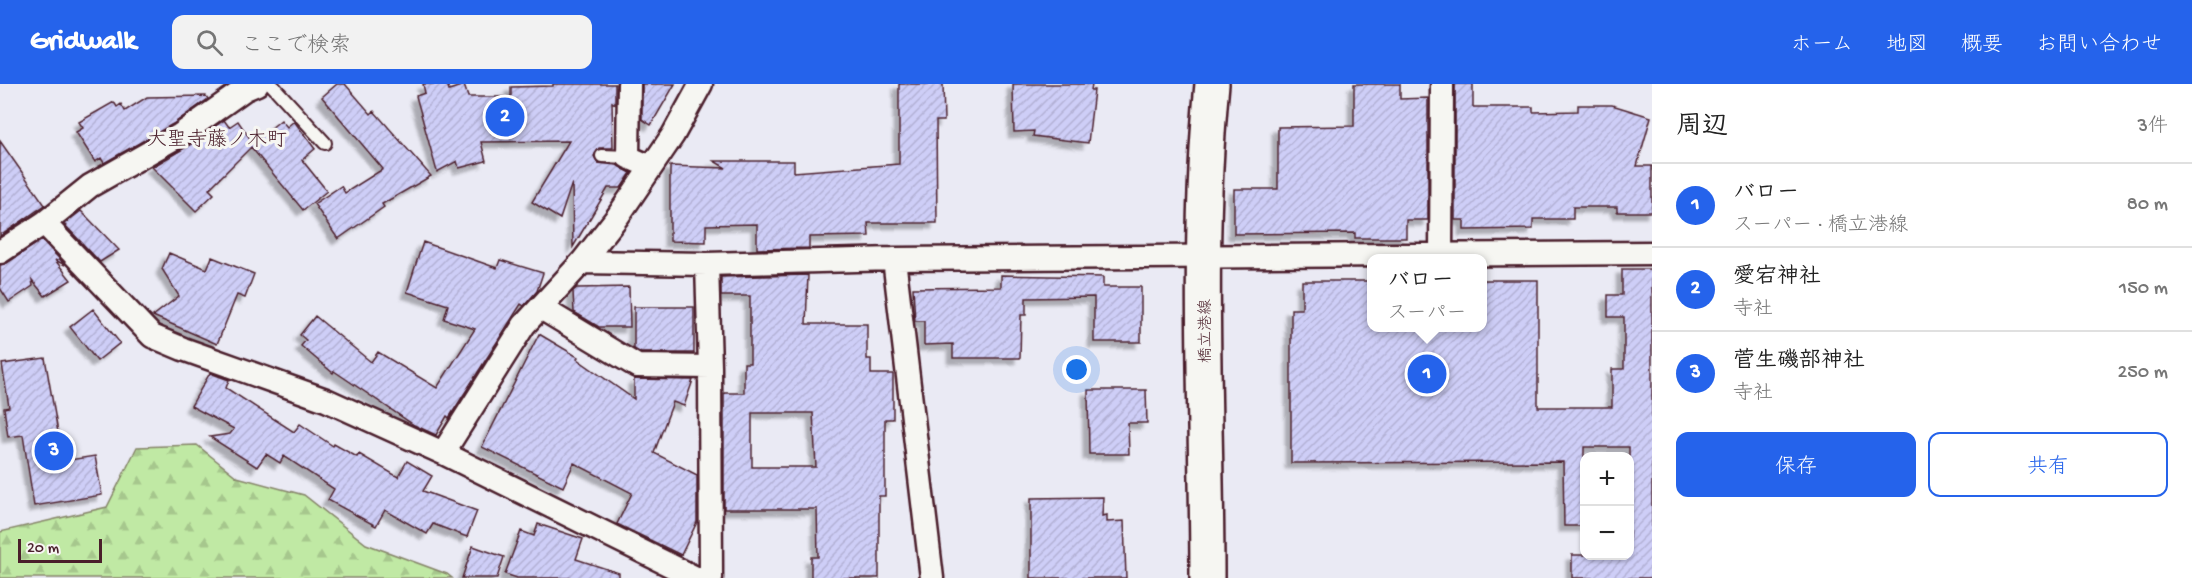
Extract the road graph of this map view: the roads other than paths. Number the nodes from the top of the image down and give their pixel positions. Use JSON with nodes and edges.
{"nodes":[{"id":1,"x":257,"y":84,"type":"edge"},
{"id":2,"x":271,"y":84,"type":"edge"},
{"id":3,"x":629,"y":84,"type":"edge"},
{"id":4,"x":701,"y":84,"type":"edge"},
{"id":5,"x":1212,"y":84,"type":"edge"},
{"id":6,"x":1442,"y":86,"type":"dead end"},
{"id":7,"x":325,"y":143,"type":"dead end"},
{"id":8,"x":602,"y":156,"type":"dead end"},
{"id":9,"x":628,"y":157,"type":"junction"},
{"id":10,"x":651,"y":167,"type":"junction"},
{"id":11,"x":44,"y":224,"type":"junction"},
{"id":12,"x":0,"y":252,"type":"edge"},
{"id":13,"x":1652,"y":253,"type":"edge"},
{"id":14,"x":1441,"y":254,"type":"edge"},
{"id":15,"x":1487,"y":255,"type":"edge"},
{"id":16,"x":1367,"y":257,"type":"edge"},
{"id":17,"x":1205,"y":258,"type":"junction"},
{"id":18,"x":894,"y":259,"type":"junction"},
{"id":19,"x":582,"y":262,"type":"junction"},
{"id":20,"x":707,"y":264,"type":"junction"},
{"id":21,"x":541,"y":308,"type":"junction"},
{"id":22,"x":710,"y":367,"type":"junction"},
{"id":23,"x":443,"y":453,"type":"junction"},
{"id":24,"x":696,"y":578,"type":"edge"},
{"id":25,"x":711,"y":578,"type":"edge"},
{"id":26,"x":932,"y":578,"type":"edge"},
{"id":27,"x":1207,"y":578,"type":"edge"}],
"edges":[{"from":1,"to":11,"type":"street"},
{"from":2,"to":7,"type":"lane"},
{"from":3,"to":9,"type":"street"},
{"from":4,"to":10,"type":"street"},
{"from":5,"to":17,"type":"main road","name":"橋立港線"},
{"from":6,"to":14,"type":"street"},
{"from":8,"to":9,"type":"lane"},
{"from":9,"to":10,"type":"street"},
{"from":10,"to":19,"type":"street"},
{"from":11,"to":12,"type":"street"},
{"from":11,"to":23,"type":"street"},
{"from":13,"to":15,"type":"street"},
{"from":16,"to":17,"type":"street"},
{"from":17,"to":18,"type":"street"},
{"from":17,"to":27,"type":"main road","name":"橋立港線"},
{"from":18,"to":20,"type":"street"},
{"from":18,"to":26,"type":"street"},
{"from":19,"to":20,"type":"street"},
{"from":19,"to":21,"type":"street"},
{"from":20,"to":22,"type":"street"},
{"from":21,"to":22,"type":"street"},
{"from":21,"to":23,"type":"street"},
{"from":22,"to":25,"type":"street"},
{"from":23,"to":24,"type":"street"}]}
